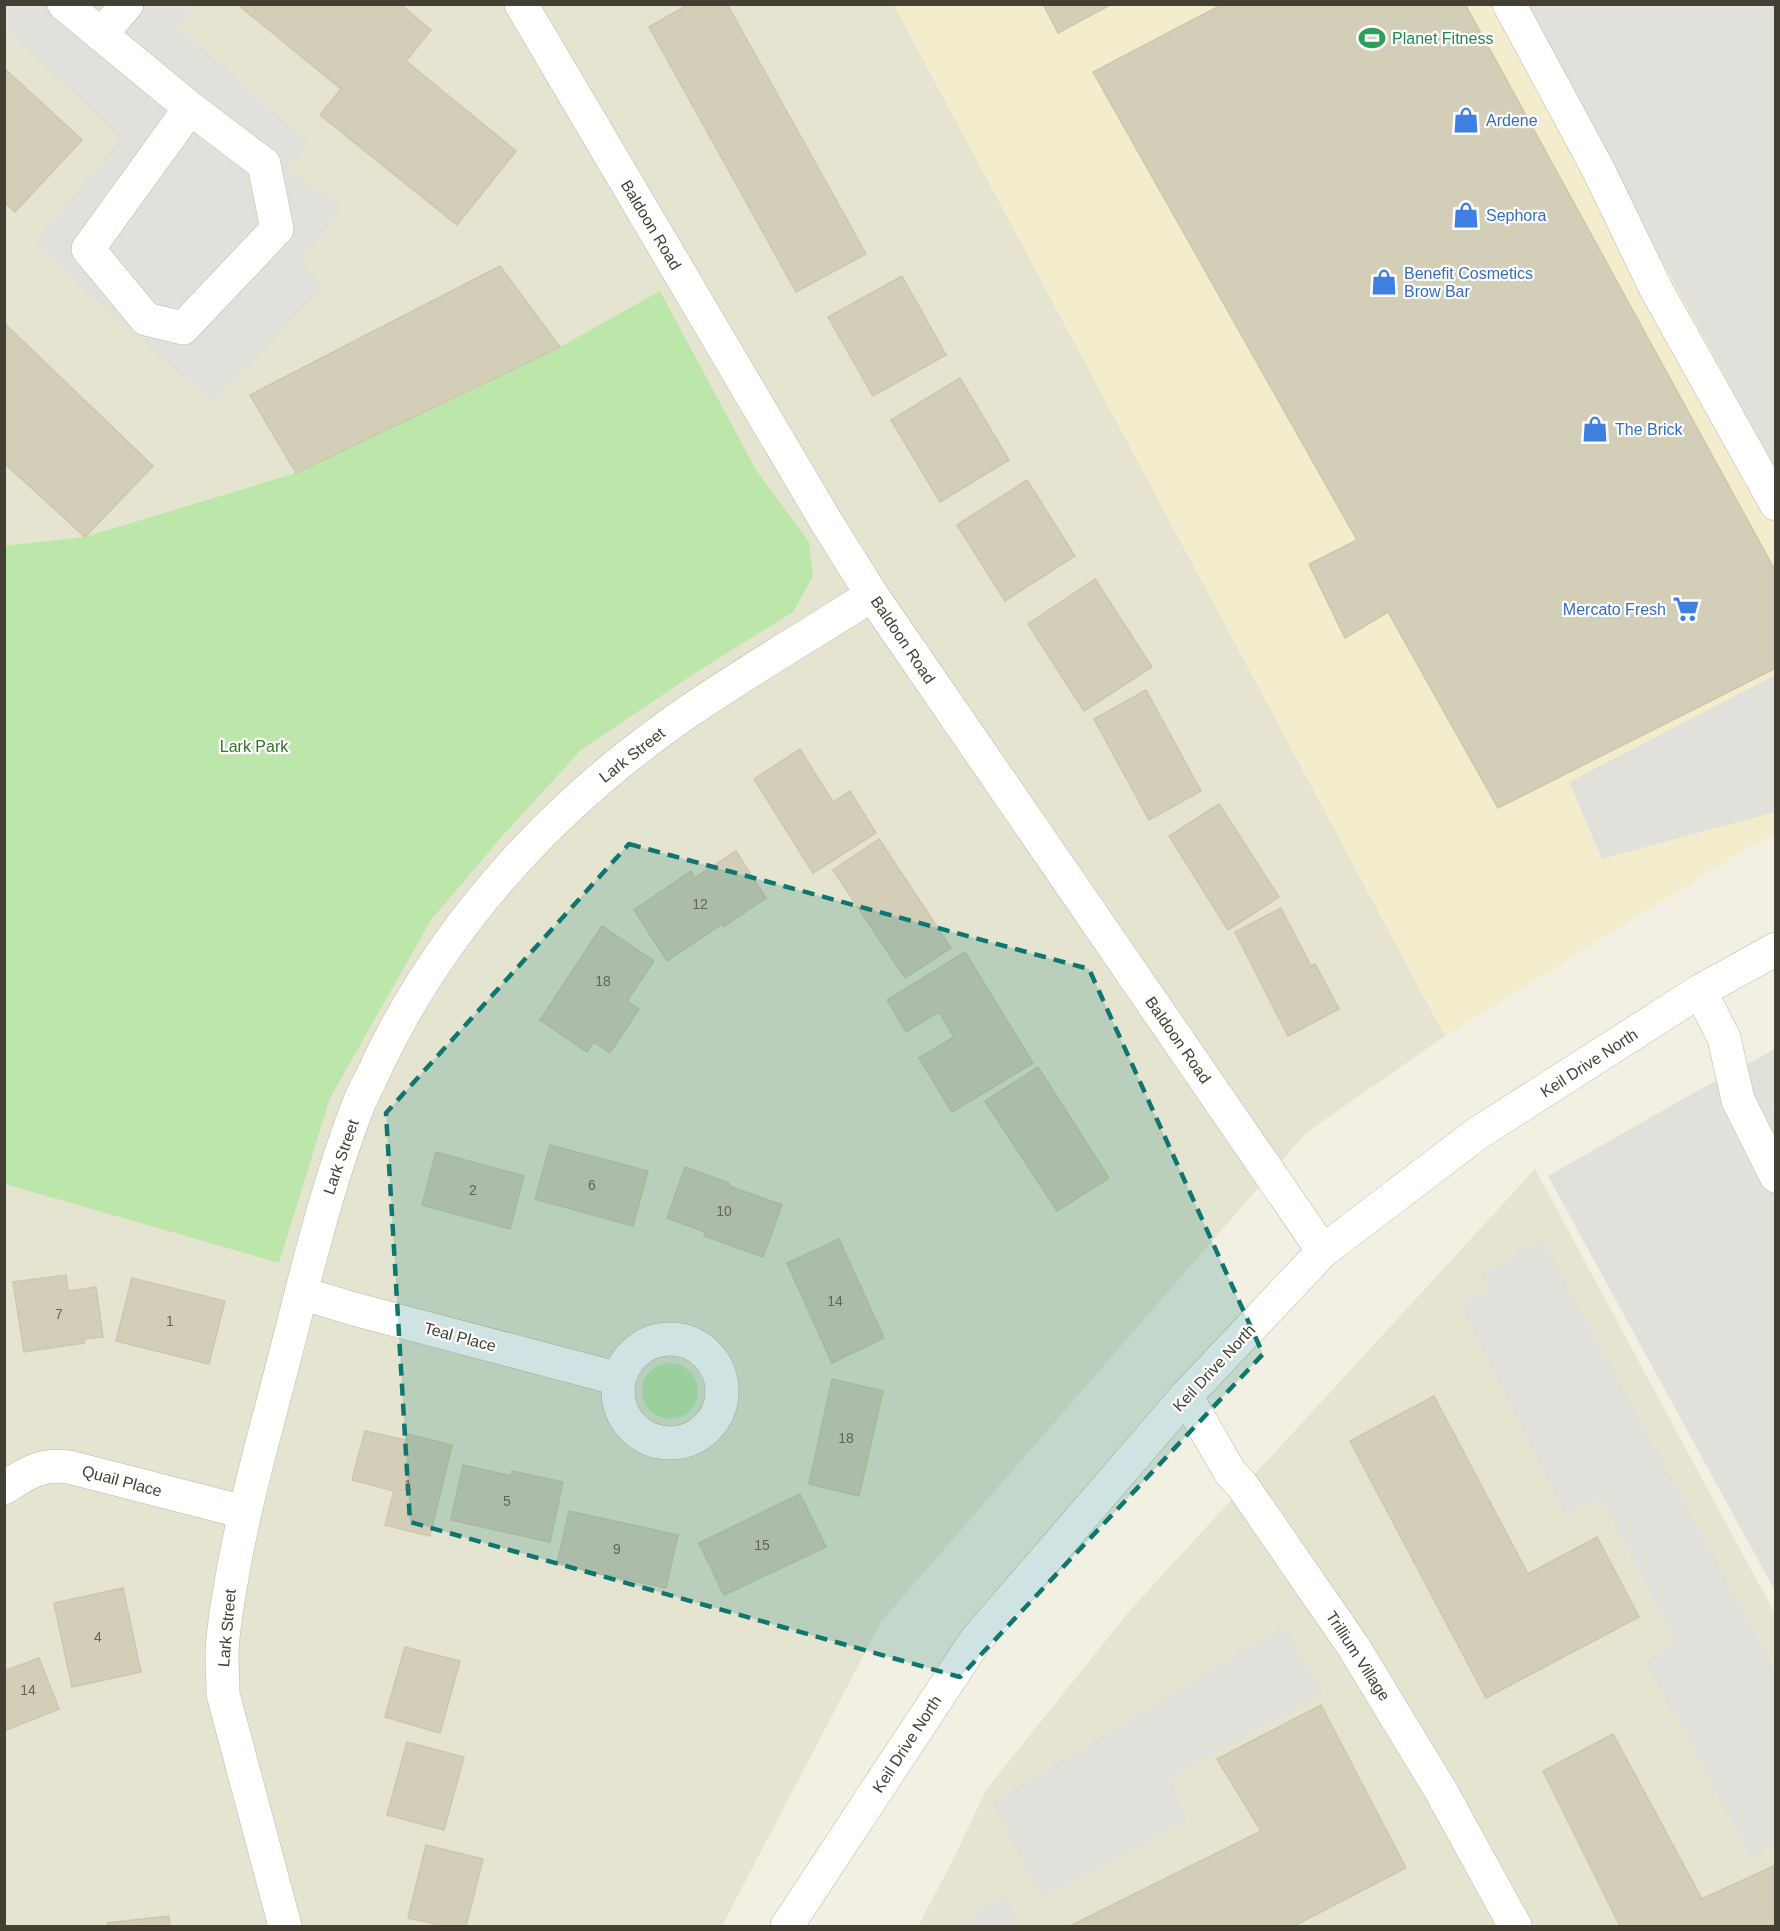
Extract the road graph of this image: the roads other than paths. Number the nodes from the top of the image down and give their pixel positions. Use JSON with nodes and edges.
{"nodes":[{"id":1,"x":64,"y":4,"type":"edge"},
{"id":2,"x":127,"y":4,"type":"edge"},
{"id":3,"x":521,"y":4,"type":"edge"},
{"id":4,"x":1509,"y":4,"type":"edge"},
{"id":5,"x":101,"y":35,"type":"junction"},
{"id":6,"x":190,"y":108,"type":"junction"},
{"id":7,"x":1776,"y":504,"type":"edge"},
{"id":8,"x":872,"y":595,"type":"junction"},
{"id":9,"x":1776,"y":949,"type":"edge"},
{"id":10,"x":1700,"y":991,"type":"junction"},
{"id":11,"x":1776,"y":1176,"type":"edge"},
{"id":12,"x":1323,"y":1251,"type":"junction"},
{"id":13,"x":302,"y":1293,"type":"junction"},
{"id":14,"x":619,"y":1379,"type":"dead end"},
{"id":15,"x":1186,"y":1396,"type":"junction"},
{"id":16,"x":4,"y":1488,"type":"edge"},
{"id":17,"x":244,"y":1512,"type":"junction"},
{"id":18,"x":285,"y":1926,"type":"edge"},
{"id":19,"x":787,"y":1926,"type":"edge"},
{"id":20,"x":1515,"y":1926,"type":"edge"}],
"edges":[{"from":1,"to":5,"type":"street"},
{"from":2,"to":5,"type":"street"},
{"from":3,"to":8,"type":"street","name":"Baldoon Road"},
{"from":4,"to":7,"type":"street"},
{"from":5,"to":6,"type":"street"},
{"from":6,"to":6,"type":"street"},
{"from":8,"to":12,"type":"street","name":"Baldoon Road"},
{"from":8,"to":13,"type":"street","name":"Lark Street"},
{"from":9,"to":10,"type":"street","name":"Keil Drive North"},
{"from":10,"to":11,"type":"street"},
{"from":10,"to":12,"type":"street","name":"Keil Drive North"},
{"from":12,"to":15,"type":"street","name":"Keil Drive North"},
{"from":13,"to":14,"type":"street","name":"Teal Place"},
{"from":13,"to":17,"type":"street","name":"Lark Street"},
{"from":15,"to":19,"type":"street","name":"Keil Drive North"},
{"from":15,"to":20,"type":"street","name":"Trillium Village"},
{"from":16,"to":17,"type":"street","name":"Quail Place"},
{"from":17,"to":18,"type":"street","name":"Lark Street"}]}
